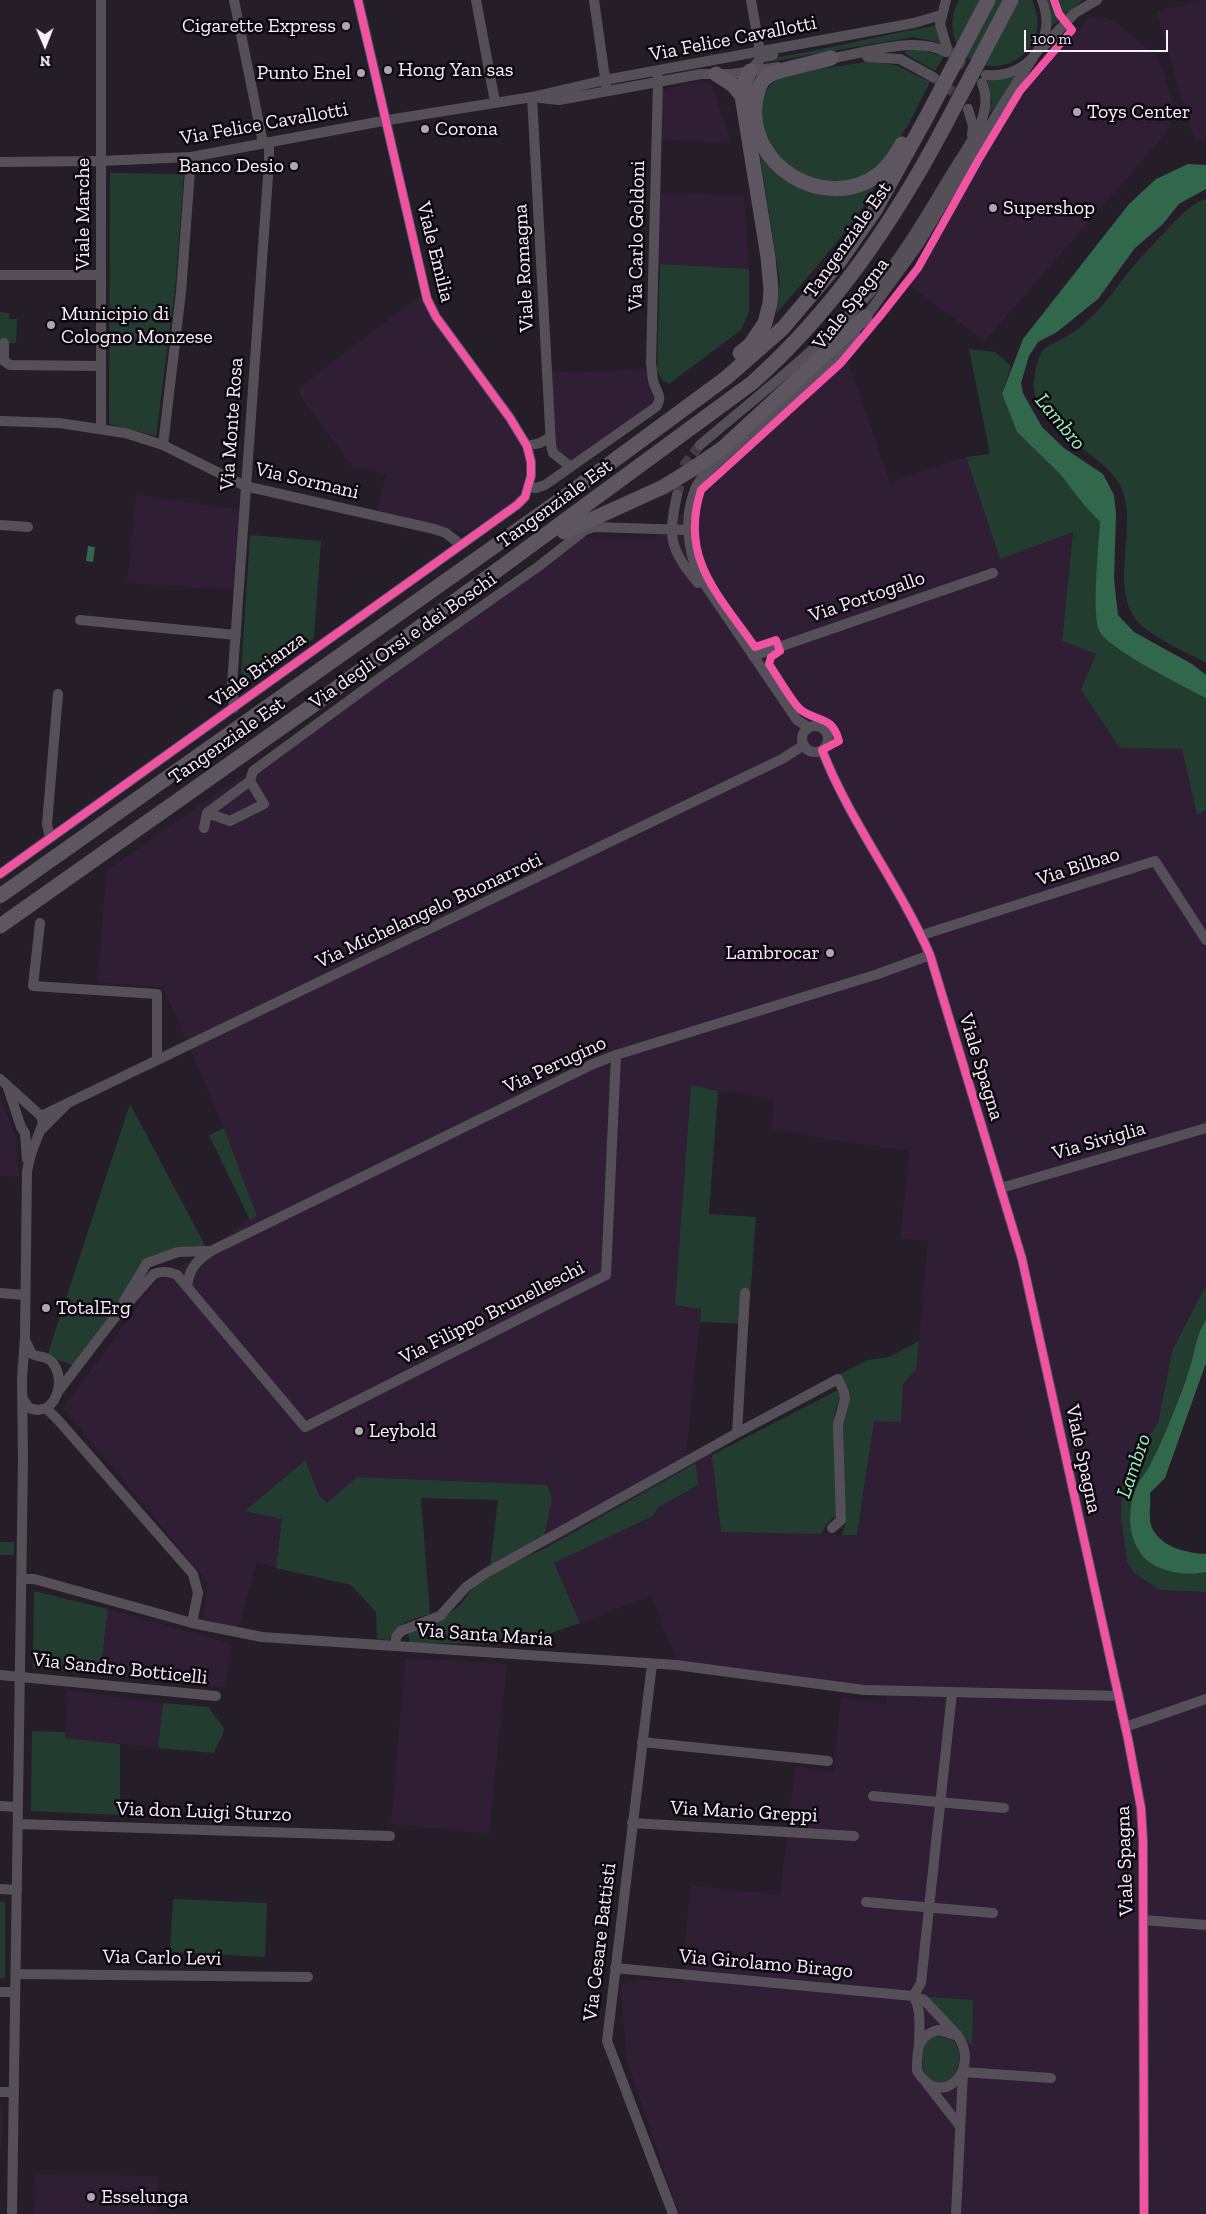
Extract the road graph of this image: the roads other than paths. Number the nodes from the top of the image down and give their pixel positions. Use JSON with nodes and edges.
{"nodes":[{"id":1,"x":100,"y":0,"type":"edge"},
{"id":2,"x":358,"y":0,"type":"edge"},
{"id":3,"x":476,"y":0,"type":"edge"},
{"id":4,"x":594,"y":0,"type":"edge"},
{"id":5,"x":751,"y":0,"type":"edge"},
{"id":6,"x":946,"y":0,"type":"edge"},
{"id":7,"x":980,"y":0,"type":"edge"},
{"id":8,"x":988,"y":0,"type":"edge"},
{"id":9,"x":1011,"y":0,"type":"edge"},
{"id":10,"x":1042,"y":0,"type":"edge"},
{"id":11,"x":1097,"y":0,"type":"edge"},
{"id":12,"x":235,"y":4,"type":"edge"},
{"id":13,"x":941,"y":15,"type":"junction"},
{"id":14,"x":856,"y":34,"type":"junction"},
{"id":15,"x":760,"y":52,"type":"junction"},
{"id":16,"x":1036,"y":54,"type":"junction"},
{"id":17,"x":831,"y":58,"type":"junction"},
{"id":18,"x":750,"y":71,"type":"junction"},
{"id":19,"x":716,"y":74,"type":"junction"},
{"id":20,"x":658,"y":76,"type":"junction"},
{"id":21,"x":933,"y":77,"type":"tunnel mouth"},
{"id":22,"x":606,"y":86,"type":"junction"},
{"id":23,"x":742,"y":96,"type":"junction"},
{"id":24,"x":532,"y":97,"type":"junction"},
{"id":25,"x":495,"y":102,"type":"junction"},
{"id":26,"x":968,"y":109,"type":"tunnel mouth"},
{"id":27,"x":923,"y":117,"type":"junction"},
{"id":28,"x":388,"y":120,"type":"junction"},
{"id":29,"x":972,"y":139,"type":"junction"},
{"id":30,"x":266,"y":142,"type":"junction"},
{"id":31,"x":191,"y":157,"type":"junction"},
{"id":32,"x":100,"y":161,"type":"junction"},
{"id":33,"x":0,"y":162,"type":"edge"},
{"id":34,"x":0,"y":275,"type":"edge"},
{"id":35,"x":101,"y":275,"type":"junction"},
{"id":36,"x":865,"y":317,"type":"junction"},
{"id":37,"x":4,"y":343,"type":"dead end"},
{"id":38,"x":101,"y":366,"type":"junction"},
{"id":39,"x":0,"y":421,"type":"edge"},
{"id":40,"x":101,"y":428,"type":"junction"},
{"id":41,"x":550,"y":438,"type":"junction"},
{"id":42,"x":163,"y":445,"type":"junction"},
{"id":43,"x":700,"y":445,"type":"tunnel mouth"},
{"id":44,"x":527,"y":446,"type":"junction"},
{"id":45,"x":571,"y":467,"type":"junction"},
{"id":46,"x":597,"y":473,"type":"junction"},
{"id":47,"x":245,"y":486,"type":"junction"},
{"id":48,"x":528,"y":487,"type":"junction"},
{"id":49,"x":677,"y":494,"type":"tunnel mouth"},
{"id":50,"x":0,"y":525,"type":"edge"},
{"id":51,"x":28,"y":527,"type":"dead end"},
{"id":52,"x":670,"y":528,"type":"junction"},
{"id":53,"x":688,"y":530,"type":"junction"},
{"id":54,"x":461,"y":545,"type":"junction"},
{"id":55,"x":993,"y":572,"type":"dead end"},
{"id":56,"x":717,"y":605,"type":"junction"},
{"id":57,"x":80,"y":620,"type":"dead end"},
{"id":58,"x":236,"y":635,"type":"junction"},
{"id":59,"x":753,"y":656,"type":"junction"},
{"id":60,"x":58,"y":694,"type":"dead end"},
{"id":61,"x":326,"y":696,"type":"junction"},
{"id":62,"x":234,"y":708,"type":"junction"},
{"id":63,"x":808,"y":727,"type":"junction"},
{"id":64,"x":804,"y":745,"type":"junction"},
{"id":65,"x":822,"y":750,"type":"junction"},
{"id":66,"x":250,"y":781,"type":"junction"},
{"id":67,"x":207,"y":813,"type":"junction"},
{"id":68,"x":204,"y":828,"type":"dead end"},
{"id":69,"x":50,"y":838,"type":"junction"},
{"id":70,"x":0,"y":874,"type":"edge"},
{"id":71,"x":0,"y":896,"type":"edge"},
{"id":72,"x":40,"y":923,"type":"dead end"},
{"id":73,"x":0,"y":926,"type":"edge"},
{"id":74,"x":922,"y":935,"type":"junction"},
{"id":75,"x":1206,"y":940,"type":"edge"},
{"id":76,"x":930,"y":955,"type":"junction"},
{"id":77,"x":616,"y":1055,"type":"junction"},
{"id":78,"x":157,"y":1060,"type":"junction"},
{"id":79,"x":0,"y":1079,"type":"edge"},
{"id":80,"x":8,"y":1088,"type":"junction"},
{"id":81,"x":68,"y":1103,"type":"junction"},
{"id":82,"x":38,"y":1114,"type":"junction"},
{"id":83,"x":20,"y":1124,"type":"junction"},
{"id":84,"x":1206,"y":1128,"type":"edge"},
{"id":85,"x":41,"y":1131,"type":"junction"},
{"id":86,"x":25,"y":1133,"type":"junction"},
{"id":87,"x":28,"y":1165,"type":"junction"},
{"id":88,"x":1001,"y":1188,"type":"junction"},
{"id":89,"x":211,"y":1251,"type":"junction"},
{"id":90,"x":187,"y":1287,"type":"junction"},
{"id":91,"x":0,"y":1293,"type":"edge"},
{"id":92,"x":746,"y":1293,"type":"dead end"},
{"id":93,"x":25,"y":1295,"type":"junction"},
{"id":94,"x":112,"y":1320,"type":"junction"},
{"id":95,"x":25,"y":1336,"type":"junction"},
{"id":96,"x":37,"y":1357,"type":"junction"},
{"id":97,"x":24,"y":1367,"type":"junction"},
{"id":98,"x":55,"y":1367,"type":"junction"},
{"id":99,"x":75,"y":1367,"type":"junction"},
{"id":100,"x":57,"y":1392,"type":"junction"},
{"id":101,"x":23,"y":1399,"type":"junction"},
{"id":102,"x":43,"y":1410,"type":"junction"},
{"id":103,"x":737,"y":1433,"type":"junction"},
{"id":104,"x":24,"y":1440,"type":"junction"},
{"id":105,"x":832,"y":1528,"type":"dead end"},
{"id":106,"x":22,"y":1579,"type":"junction"},
{"id":107,"x":192,"y":1623,"type":"junction"},
{"id":108,"x":395,"y":1646,"type":"junction"},
{"id":109,"x":652,"y":1664,"type":"junction"},
{"id":110,"x":0,"y":1675,"type":"edge"},
{"id":111,"x":20,"y":1676,"type":"junction"},
{"id":112,"x":952,"y":1693,"type":"junction"},
{"id":113,"x":216,"y":1696,"type":"dead end"},
{"id":114,"x":1119,"y":1696,"type":"junction"},
{"id":115,"x":1206,"y":1699,"type":"edge"},
{"id":116,"x":1125,"y":1727,"type":"junction"},
{"id":117,"x":642,"y":1742,"type":"junction"},
{"id":118,"x":828,"y":1761,"type":"dead end"},
{"id":119,"x":873,"y":1796,"type":"dead end"},
{"id":120,"x":940,"y":1802,"type":"junction"},
{"id":121,"x":0,"y":1806,"type":"edge"},
{"id":122,"x":18,"y":1807,"type":"junction"},
{"id":123,"x":1004,"y":1808,"type":"dead end"},
{"id":124,"x":632,"y":1823,"type":"junction"},
{"id":125,"x":18,"y":1824,"type":"junction"},
{"id":126,"x":390,"y":1836,"type":"dead end"},
{"id":127,"x":854,"y":1836,"type":"dead end"},
{"id":128,"x":0,"y":1890,"type":"edge"},
{"id":129,"x":17,"y":1890,"type":"junction"},
{"id":130,"x":866,"y":1902,"type":"dead end"},
{"id":131,"x":929,"y":1907,"type":"junction"},
{"id":132,"x":992,"y":1913,"type":"dead end"},
{"id":133,"x":1144,"y":1920,"type":"junction"},
{"id":134,"x":1206,"y":1925,"type":"edge"},
{"id":135,"x":615,"y":1968,"type":"junction"},
{"id":136,"x":16,"y":1974,"type":"junction"},
{"id":137,"x":308,"y":1978,"type":"dead end"},
{"id":138,"x":0,"y":1992,"type":"edge"},
{"id":139,"x":15,"y":1992,"type":"junction"},
{"id":140,"x":913,"y":1996,"type":"junction"},
{"id":141,"x":958,"y":2036,"type":"junction"},
{"id":142,"x":919,"y":2044,"type":"junction"},
{"id":143,"x":963,"y":2072,"type":"junction"},
{"id":144,"x":1051,"y":2078,"type":"dead end"},
{"id":145,"x":927,"y":2084,"type":"junction"},
{"id":146,"x":0,"y":2092,"type":"edge"},
{"id":147,"x":14,"y":2092,"type":"junction"},
{"id":148,"x":960,"y":2126,"type":"junction"},
{"id":149,"x":12,"y":2214,"type":"edge"},
{"id":150,"x":673,"y":2214,"type":"edge"},
{"id":151,"x":956,"y":2214,"type":"edge"},
{"id":152,"x":1144,"y":2214,"type":"edge"}],
"edges":[{"from":1,"to":32,"type":"street","name":"Viale Marche"},
{"from":2,"to":28,"type":"street","name":"Viale Emilia"},
{"from":3,"to":25,"type":"street"},
{"from":4,"to":22,"type":"street"},
{"from":5,"to":15,"type":"street"},
{"from":6,"to":13,"type":"street"},
{"from":7,"to":27,"type":"highway"},
{"from":8,"to":27,"type":"highway","name":"Tangenziale Est","bridge":true},
{"from":9,"to":61,"type":"highway","name":"Tangenziale Est","bridge":true},
{"from":10,"to":16,"type":"street"},
{"from":11,"to":16,"type":"street"},
{"from":12,"to":30,"type":"street","name":"Via Monte Rosa"},
{"from":13,"to":14,"type":"street","name":"Via Felice Cavallotti"},
{"from":13,"to":17,"type":"street","name":"Via Felice Cavallotti"},
{"from":14,"to":15,"type":"street","name":"Via Felice Cavallotti"},
{"from":14,"to":18,"type":"street"},
{"from":15,"to":20,"type":"street","name":"Via Felice Cavallotti"},
{"from":16,"to":29,"type":"street","name":"Viale Spagna"},
{"from":16,"to":36,"type":"street","name":"Viale Spagna"},
{"from":17,"to":18,"type":"street","name":"Via Felice Cavallotti"},
{"from":17,"to":21,"type":"street","name":"Via Felice Cavallotti"},
{"from":17,"to":27,"type":"highway"},
{"from":18,"to":19,"type":"street","name":"Via Felice Cavallotti"},
{"from":18,"to":23,"type":"highway"},
{"from":19,"to":20,"type":"street","name":"Via Felice Cavallotti"},
{"from":19,"to":23,"type":"highway"},
{"from":20,"to":22,"type":"street","name":"Via Felice Cavallotti"},
{"from":20,"to":45,"type":"street","name":"Via Carlo Goldoni"},
{"from":22,"to":24,"type":"street","name":"Via Felice Cavallotti"},
{"from":23,"to":46,"type":"highway"},
{"from":24,"to":25,"type":"street","name":"Via Felice Cavallotti"},
{"from":24,"to":41,"type":"street","name":"Viale Romagna"},
{"from":25,"to":28,"type":"street","name":"Via Felice Cavallotti"},
{"from":26,"to":29,"type":"street"},
{"from":27,"to":46,"type":"highway","name":"Tangenziale Est"},
{"from":28,"to":30,"type":"street","name":"Via Felice Cavallotti"},
{"from":28,"to":44,"type":"street","name":"Viale Emilia"},
{"from":29,"to":43,"type":"street","name":"Viale Spagna"},
{"from":30,"to":31,"type":"street","name":"Via Felice Cavallotti"},
{"from":30,"to":47,"type":"street","name":"Via Monte Rosa"},
{"from":31,"to":32,"type":"street","name":"Via Felice Cavallotti"},
{"from":31,"to":42,"type":"street"},
{"from":32,"to":33,"type":"street","name":"Via Felice Cavallotti"},
{"from":32,"to":35,"type":"street","name":"Viale Marche"},
{"from":34,"to":35,"type":"street"},
{"from":35,"to":38,"type":"street","name":"Viale Marche"},
{"from":36,"to":53,"type":"street","name":"Viale Spagna"},
{"from":36,"to":61,"type":"highway"},
{"from":37,"to":38,"type":"street"},
{"from":38,"to":40,"type":"street","name":"Viale Marche"},
{"from":39,"to":40,"type":"street","name":"Via Sormani"},
{"from":40,"to":42,"type":"street","name":"Via Sormani"},
{"from":41,"to":44,"type":"street"},
{"from":41,"to":45,"type":"street","name":"Viale Romagna"},
{"from":42,"to":47,"type":"street","name":"Via Sormani"},
{"from":44,"to":48,"type":"street","name":"Viale Emilia"},
{"from":45,"to":48,"type":"street"},
{"from":46,"to":71,"type":"highway","name":"Tangenziale Est"},
{"from":47,"to":54,"type":"street","name":"Via Sormani"},
{"from":47,"to":58,"type":"street","name":"Via Monte Rosa"},
{"from":48,"to":54,"type":"street","name":"Viale Brianza"},
{"from":49,"to":52,"type":"street","name":"Viale Spagna"},
{"from":50,"to":51,"type":"street"},
{"from":52,"to":53,"type":"street","name":"Via degli Orsi e dei Boschi"},
{"from":52,"to":56,"type":"street","name":"Viale Spagna"},
{"from":52,"to":66,"type":"street","name":"Via degli Orsi e dei Boschi"},
{"from":53,"to":56,"type":"street","name":"Viale Spagna"},
{"from":54,"to":62,"type":"street","name":"Viale Brianza"},
{"from":55,"to":59,"type":"street","name":"Via Portogallo"},
{"from":56,"to":59,"type":"street","name":"Viale Spagna"},
{"from":57,"to":58,"type":"street"},
{"from":58,"to":62,"type":"street","name":"Via Monte Rosa"},
{"from":59,"to":63,"type":"street","name":"Viale Spagna"},
{"from":60,"to":69,"type":"street"},
{"from":61,"to":73,"type":"highway","name":"Tangenziale Est"},
{"from":62,"to":69,"type":"street","name":"Viale Brianza"},
{"from":63,"to":64,"type":"street"},
{"from":63,"to":65,"type":"street","name":"Viale Spagna"},
{"from":64,"to":65,"type":"street"},
{"from":64,"to":78,"type":"street","name":"Via Michelangelo Buonarroti"},
{"from":65,"to":74,"type":"street","name":"Viale Spagna"},
{"from":66,"to":67,"type":"street","name":"Via degli Orsi e dei Boschi"},
{"from":66,"to":67,"type":"street"},
{"from":67,"to":68,"type":"street"},
{"from":69,"to":70,"type":"street","name":"Viale Brianza"},
{"from":72,"to":78,"type":"street"},
{"from":74,"to":75,"type":"street","name":"Via Bilbao"},
{"from":74,"to":76,"type":"street","name":"Viale Spagna"},
{"from":76,"to":77,"type":"street","name":"Via Perugino"},
{"from":76,"to":88,"type":"street","name":"Viale Spagna"},
{"from":77,"to":89,"type":"street","name":"Via Perugino"},
{"from":77,"to":90,"type":"street","name":"Via Filippo Brunelleschi"},
{"from":78,"to":81,"type":"street","name":"Via Michelangelo Buonarroti"},
{"from":79,"to":80,"type":"street"},
{"from":80,"to":82,"type":"street"},
{"from":80,"to":83,"type":"street"},
{"from":81,"to":82,"type":"street","name":"Via Michelangelo Buonarroti"},
{"from":81,"to":85,"type":"street","name":"Via Michelangelo Buonarroti"},
{"from":82,"to":83,"type":"street"},
{"from":82,"to":85,"type":"street"},
{"from":83,"to":86,"type":"street"},
{"from":84,"to":88,"type":"street","name":"Via Siviglia"},
{"from":85,"to":86,"type":"street"},
{"from":85,"to":87,"type":"street"},
{"from":86,"to":87,"type":"street"},
{"from":87,"to":93,"type":"street"},
{"from":88,"to":114,"type":"street","name":"Viale Spagna"},
{"from":89,"to":90,"type":"street","name":"Via Perugino"},
{"from":89,"to":94,"type":"street","name":"Via Perugino"},
{"from":90,"to":94,"type":"street","name":"Via Perugino"},
{"from":91,"to":93,"type":"street"},
{"from":92,"to":103,"type":"street"},
{"from":93,"to":95,"type":"street"},
{"from":94,"to":99,"type":"street","name":"Via Perugino"},
{"from":95,"to":96,"type":"street"},
{"from":95,"to":97,"type":"street"},
{"from":96,"to":97,"type":"street"},
{"from":96,"to":98,"type":"street"},
{"from":97,"to":101,"type":"street"},
{"from":98,"to":99,"type":"street"},
{"from":98,"to":100,"type":"street"},
{"from":99,"to":100,"type":"street","name":"Via Perugino"},
{"from":100,"to":102,"type":"street"},
{"from":101,"to":102,"type":"street"},
{"from":101,"to":104,"type":"street"},
{"from":102,"to":104,"type":"street"},
{"from":102,"to":107,"type":"street"},
{"from":103,"to":105,"type":"street"},
{"from":103,"to":108,"type":"street"},
{"from":104,"to":106,"type":"street"},
{"from":106,"to":107,"type":"street","name":"Via Santa Maria"},
{"from":106,"to":111,"type":"street"},
{"from":107,"to":108,"type":"street","name":"Via Santa Maria"},
{"from":108,"to":109,"type":"street","name":"Via Santa Maria"},
{"from":109,"to":112,"type":"street","name":"Via Santa Maria"},
{"from":109,"to":117,"type":"street","name":"Via Cesare Battisti"},
{"from":110,"to":111,"type":"street","name":"Via Sandro Botticelli"},
{"from":111,"to":113,"type":"street","name":"Via Sandro Botticelli"},
{"from":111,"to":122,"type":"street"},
{"from":112,"to":114,"type":"street","name":"Via Santa Maria"},
{"from":112,"to":120,"type":"street"},
{"from":114,"to":116,"type":"street","name":"Viale Spagna"},
{"from":115,"to":116,"type":"street"},
{"from":116,"to":133,"type":"street","name":"Viale Spagna"},
{"from":117,"to":118,"type":"street"},
{"from":117,"to":124,"type":"street","name":"Via Cesare Battisti"},
{"from":119,"to":120,"type":"street"},
{"from":120,"to":123,"type":"street"},
{"from":120,"to":131,"type":"street"},
{"from":121,"to":122,"type":"street"},
{"from":122,"to":125,"type":"street"},
{"from":124,"to":127,"type":"street","name":"Via Mario Greppi"},
{"from":124,"to":135,"type":"street","name":"Via Cesare Battisti"},
{"from":125,"to":126,"type":"street","name":"Via don Luigi Sturzo"},
{"from":125,"to":129,"type":"street"},
{"from":128,"to":129,"type":"street"},
{"from":129,"to":136,"type":"street"},
{"from":130,"to":131,"type":"street"},
{"from":131,"to":132,"type":"street"},
{"from":131,"to":140,"type":"street"},
{"from":133,"to":134,"type":"street"},
{"from":133,"to":152,"type":"street","name":"Viale Spagna"},
{"from":135,"to":140,"type":"street","name":"Via Girolamo Birago"},
{"from":135,"to":150,"type":"street","name":"Via Cesare Battisti"},
{"from":136,"to":137,"type":"street","name":"Via Carlo Levi"},
{"from":136,"to":139,"type":"street"},
{"from":138,"to":139,"type":"street"},
{"from":139,"to":147,"type":"street"},
{"from":140,"to":141,"type":"street","name":"Via Girolamo Birago"},
{"from":140,"to":142,"type":"street"},
{"from":141,"to":142,"type":"street"},
{"from":141,"to":143,"type":"street"},
{"from":142,"to":145,"type":"street"},
{"from":143,"to":144,"type":"street"},
{"from":143,"to":145,"type":"street"},
{"from":143,"to":148,"type":"street"},
{"from":145,"to":148,"type":"street"},
{"from":146,"to":147,"type":"street"},
{"from":147,"to":149,"type":"street"},
{"from":148,"to":151,"type":"street"}]}
